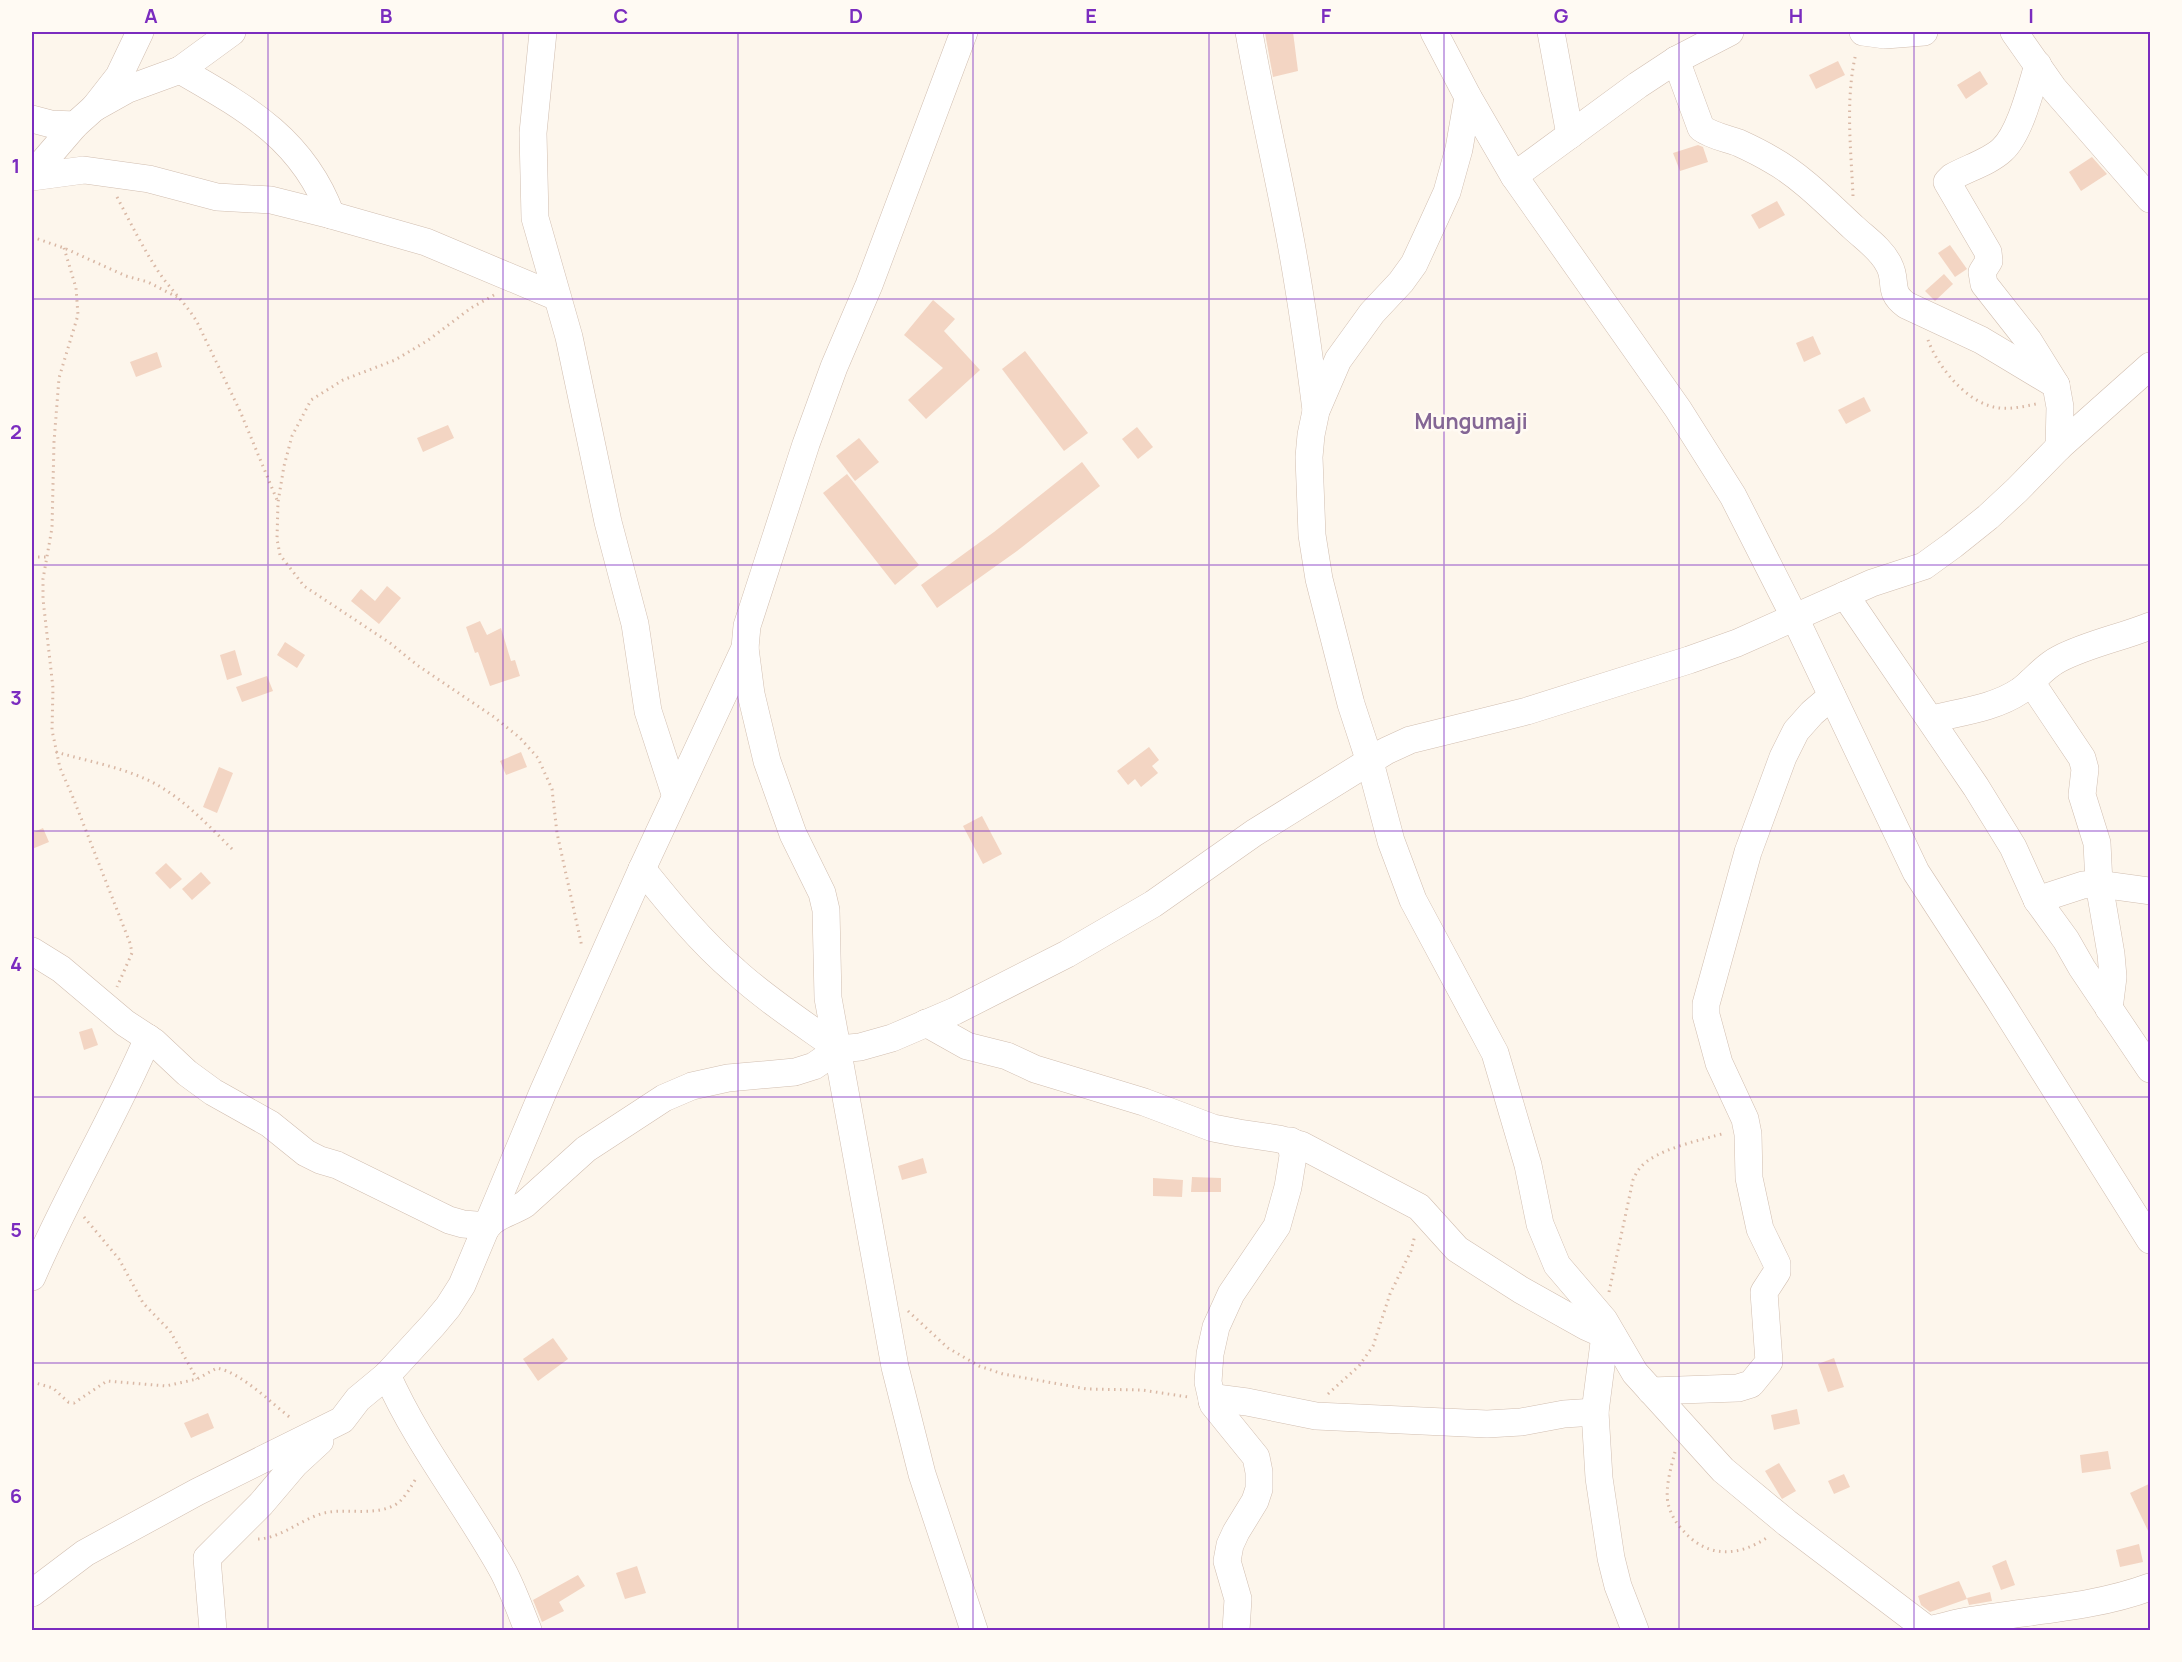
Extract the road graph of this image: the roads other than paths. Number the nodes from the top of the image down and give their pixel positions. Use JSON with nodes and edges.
{"nodes":[{"id":1,"x":140,"y":32,"type":"edge"},
{"id":2,"x":202,"y":32,"type":"edge"},
{"id":3,"x":232,"y":32,"type":"edge"},
{"id":4,"x":543,"y":32,"type":"edge"},
{"id":5,"x":964,"y":32,"type":"edge"},
{"id":6,"x":1249,"y":32,"type":"edge"},
{"id":7,"x":1434,"y":32,"type":"edge"},
{"id":8,"x":1551,"y":32,"type":"edge"},
{"id":9,"x":1730,"y":32,"type":"edge"},
{"id":10,"x":1924,"y":32,"type":"edge"},
{"id":11,"x":2013,"y":32,"type":"edge"},
{"id":12,"x":1860,"y":41,"type":"edge"},
{"id":13,"x":1677,"y":60,"type":"junction"},
{"id":14,"x":186,"y":65,"type":"junction"},
{"id":15,"x":2038,"y":65,"type":"junction"},
{"id":16,"x":1468,"y":97,"type":"junction"},
{"id":17,"x":32,"y":119,"type":"edge"},
{"id":18,"x":77,"y":124,"type":"junction"},
{"id":19,"x":1570,"y":135,"type":"junction"},
{"id":20,"x":32,"y":151,"type":"edge"},
{"id":21,"x":32,"y":176,"type":"edge"},
{"id":22,"x":1514,"y":176,"type":"junction"},
{"id":23,"x":2151,"y":199,"type":"edge"},
{"id":24,"x":331,"y":215,"type":"junction"},
{"id":25,"x":557,"y":297,"type":"junction"},
{"id":26,"x":2151,"y":366,"type":"edge"},
{"id":27,"x":2057,"y":392,"type":"junction"},
{"id":28,"x":1316,"y":411,"type":"junction"},
{"id":29,"x":2059,"y":447,"type":"junction"},
{"id":30,"x":1845,"y":595,"type":"junction"},
{"id":31,"x":1795,"y":618,"type":"junction"},
{"id":32,"x":2151,"y":626,"type":"edge"},
{"id":33,"x":745,"y":648,"type":"junction"},
{"id":34,"x":2031,"y":682,"type":"junction"},
{"id":35,"x":1832,"y":696,"type":"junction"},
{"id":36,"x":1932,"y":719,"type":"junction"},
{"id":37,"x":1370,"y":762,"type":"junction"},
{"id":38,"x":675,"y":794,"type":"junction"},
{"id":39,"x":642,"y":868,"type":"junction"},
{"id":40,"x":2099,"y":884,"type":"junction"},
{"id":41,"x":2151,"y":891,"type":"edge"},
{"id":42,"x":2037,"y":900,"type":"junction"},
{"id":43,"x":32,"y":951,"type":"edge"},
{"id":44,"x":2109,"y":1009,"type":"junction"},
{"id":45,"x":926,"y":1023,"type":"junction"},
{"id":46,"x":148,"y":1038,"type":"junction"},
{"id":47,"x":839,"y":1049,"type":"junction"},
{"id":48,"x":2151,"y":1069,"type":"edge"},
{"id":49,"x":1291,"y":1142,"type":"junction"},
{"id":50,"x":488,"y":1226,"type":"junction"},
{"id":51,"x":2151,"y":1240,"type":"edge"},
{"id":52,"x":32,"y":1277,"type":"edge"},
{"id":53,"x":1607,"y":1330,"type":"junction"},
{"id":54,"x":387,"y":1375,"type":"junction"},
{"id":55,"x":1651,"y":1391,"type":"junction"},
{"id":56,"x":1212,"y":1401,"type":"junction"},
{"id":57,"x":1595,"y":1412,"type":"junction"},
{"id":58,"x":342,"y":1420,"type":"junction"},
{"id":59,"x":2151,"y":1587,"type":"edge"},
{"id":60,"x":32,"y":1593,"type":"edge"},
{"id":61,"x":213,"y":1630,"type":"edge"},
{"id":62,"x":528,"y":1630,"type":"edge"},
{"id":63,"x":974,"y":1630,"type":"edge"},
{"id":64,"x":1236,"y":1630,"type":"edge"},
{"id":65,"x":1635,"y":1630,"type":"edge"},
{"id":66,"x":1928,"y":1630,"type":"edge"}],
"edges":[{"from":1,"to":18,"type":"street"},
{"from":2,"to":14,"type":"street"},
{"from":3,"to":14,"type":"street"},
{"from":4,"to":25,"type":"street"},
{"from":5,"to":33,"type":"street"},
{"from":6,"to":28,"type":"street"},
{"from":7,"to":16,"type":"street"},
{"from":8,"to":19,"type":"street"},
{"from":9,"to":13,"type":"street"},
{"from":10,"to":12,"type":"street"},
{"from":11,"to":15,"type":"street"},
{"from":13,"to":19,"type":"street"},
{"from":13,"to":27,"type":"street"},
{"from":14,"to":18,"type":"street"},
{"from":14,"to":24,"type":"street"},
{"from":15,"to":23,"type":"street"},
{"from":15,"to":27,"type":"street"},
{"from":16,"to":22,"type":"street"},
{"from":16,"to":28,"type":"street"},
{"from":17,"to":18,"type":"street"},
{"from":18,"to":20,"type":"street"},
{"from":18,"to":21,"type":"street"},
{"from":19,"to":22,"type":"street"},
{"from":21,"to":24,"type":"street"},
{"from":22,"to":31,"type":"street"},
{"from":24,"to":25,"type":"street"},
{"from":25,"to":38,"type":"street"},
{"from":26,"to":29,"type":"street"},
{"from":27,"to":29,"type":"street"},
{"from":28,"to":37,"type":"street"},
{"from":29,"to":30,"type":"street"},
{"from":30,"to":31,"type":"street"},
{"from":30,"to":36,"type":"street"},
{"from":31,"to":35,"type":"street"},
{"from":31,"to":37,"type":"street"},
{"from":32,"to":34,"type":"street"},
{"from":33,"to":38,"type":"street"},
{"from":33,"to":47,"type":"street"},
{"from":34,"to":36,"type":"street"},
{"from":34,"to":40,"type":"street"},
{"from":35,"to":51,"type":"street"},
{"from":35,"to":55,"type":"street"},
{"from":36,"to":42,"type":"street"},
{"from":37,"to":45,"type":"street"},
{"from":37,"to":53,"type":"street"},
{"from":38,"to":39,"type":"street"},
{"from":39,"to":47,"type":"street"},
{"from":39,"to":50,"type":"street"},
{"from":40,"to":41,"type":"street"},
{"from":40,"to":42,"type":"street"},
{"from":40,"to":44,"type":"street"},
{"from":42,"to":44,"type":"street"},
{"from":43,"to":46,"type":"street"},
{"from":44,"to":48,"type":"street"},
{"from":45,"to":47,"type":"street"},
{"from":45,"to":49,"type":"street"},
{"from":46,"to":50,"type":"street"},
{"from":46,"to":52,"type":"street"},
{"from":47,"to":50,"type":"street"},
{"from":47,"to":63,"type":"street"},
{"from":49,"to":53,"type":"street"},
{"from":49,"to":56,"type":"street"},
{"from":50,"to":54,"type":"street"},
{"from":53,"to":55,"type":"street"},
{"from":53,"to":57,"type":"street"},
{"from":54,"to":58,"type":"street"},
{"from":54,"to":62,"type":"street"},
{"from":55,"to":66,"type":"street"},
{"from":56,"to":57,"type":"street"},
{"from":56,"to":64,"type":"street"},
{"from":57,"to":65,"type":"street"},
{"from":58,"to":60,"type":"street"},
{"from":58,"to":61,"type":"street"},
{"from":59,"to":66,"type":"street"}]}
